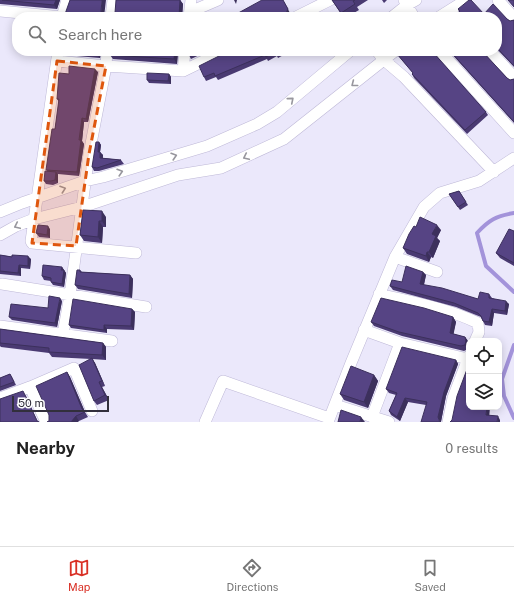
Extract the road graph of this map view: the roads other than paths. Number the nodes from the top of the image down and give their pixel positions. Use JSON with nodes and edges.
{"nodes":[{"id":1,"x":67,"y":0,"type":"edge"},
{"id":2,"x":113,"y":0,"type":"edge"},
{"id":3,"x":191,"y":0,"type":"edge"},
{"id":4,"x":218,"y":0,"type":"edge"},
{"id":5,"x":330,"y":0,"type":"edge"},
{"id":6,"x":466,"y":0,"type":"edge"},
{"id":7,"x":498,"y":0,"type":"edge"},
{"id":8,"x":409,"y":2,"type":"edge"},
{"id":9,"x":0,"y":12,"type":"edge"},
{"id":10,"x":63,"y":12,"type":"edge"},
{"id":11,"x":112,"y":12,"type":"edge"},
{"id":12,"x":189,"y":12,"type":"edge"},
{"id":13,"x":193,"y":12,"type":"edge"},
{"id":14,"x":306,"y":12,"type":"edge"},
{"id":15,"x":398,"y":12,"type":"edge"},
{"id":16,"x":412,"y":12,"type":"edge"},
{"id":17,"x":456,"y":12,"type":"edge"},
{"id":18,"x":12,"y":13,"type":"edge"},
{"id":19,"x":514,"y":18,"type":"edge"},
{"id":20,"x":57,"y":56,"type":"edge"},
{"id":21,"x":107,"y":56,"type":"edge"},
{"id":22,"x":184,"y":56,"type":"edge"},
{"id":23,"x":214,"y":56,"type":"edge"},
{"id":24,"x":344,"y":56,"type":"edge"},
{"id":25,"x":381,"y":56,"type":"edge"},
{"id":26,"x":389,"y":56,"type":"edge"},
{"id":27,"x":445,"y":56,"type":"edge"},
{"id":28,"x":495,"y":56,"type":"edge"},
{"id":29,"x":384,"y":60,"type":"junction"},
{"id":30,"x":106,"y":66,"type":"junction"},
{"id":31,"x":183,"y":71,"type":"junction"},
{"id":32,"x":514,"y":77,"type":"edge"},
{"id":33,"x":514,"y":133,"type":"edge"},
{"id":34,"x":514,"y":158,"type":"edge"},
{"id":35,"x":494,"y":172,"type":"junction"},
{"id":36,"x":85,"y":181,"type":"junction"},
{"id":37,"x":37,"y":197,"type":"junction"},
{"id":38,"x":82,"y":207,"type":"junction"},
{"id":39,"x":0,"y":212,"type":"edge"},
{"id":40,"x":34,"y":219,"type":"junction"},
{"id":41,"x":0,"y":235,"type":"edge"},
{"id":42,"x":76,"y":246,"type":"junction"},
{"id":43,"x":136,"y":253,"type":"dead end"},
{"id":44,"x":395,"y":258,"type":"junction"},
{"id":45,"x":437,"y":272,"type":"dead end"},
{"id":46,"x":2,"y":284,"type":"dead end"},
{"id":47,"x":379,"y":294,"type":"junction"},
{"id":48,"x":70,"y":295,"type":"junction"},
{"id":49,"x":146,"y":307,"type":"dead end"},
{"id":50,"x":0,"y":326,"type":"edge"},
{"id":51,"x":364,"y":330,"type":"junction"},
{"id":52,"x":63,"y":334,"type":"junction"},
{"id":53,"x":476,"y":338,"type":"edge"},
{"id":54,"x":112,"y":341,"type":"dead end"},
{"id":55,"x":400,"y":343,"type":"junction"},
{"id":56,"x":466,"y":357,"type":"edge"},
{"id":57,"x":466,"y":362,"type":"edge"},
{"id":58,"x":30,"y":387,"type":"junction"},
{"id":59,"x":0,"y":398,"type":"edge"},
{"id":60,"x":335,"y":405,"type":"junction"},
{"id":61,"x":92,"y":411,"type":"dead end"},
{"id":62,"x":372,"y":417,"type":"junction"},
{"id":63,"x":329,"y":420,"type":"edge"},
{"id":64,"x":46,"y":422,"type":"edge"},
{"id":65,"x":205,"y":422,"type":"edge"},
{"id":66,"x":389,"y":422,"type":"edge"},
{"id":67,"x":448,"y":422,"type":"edge"}],
"edges":[{"from":1,"to":10,"type":"street"},
{"from":2,"to":11,"type":"street"},
{"from":3,"to":12,"type":"street"},
{"from":4,"to":13,"type":"street"},
{"from":5,"to":14,"type":"street"},
{"from":6,"to":17,"type":"street"},
{"from":7,"to":19,"type":"street"},
{"from":8,"to":15,"type":"street"},
{"from":8,"to":16,"type":"street"},
{"from":9,"to":18,"type":"street"},
{"from":20,"to":30,"type":"street"},
{"from":20,"to":37,"type":"street"},
{"from":21,"to":30,"type":"street"},
{"from":22,"to":31,"type":"street"},
{"from":23,"to":31,"type":"street"},
{"from":36,"to":24,"type":"street","one_way":true},
{"from":25,"to":29,"type":"street"},
{"from":26,"to":29,"type":"street"},
{"from":27,"to":33,"type":"street"},
{"from":28,"to":32,"type":"street"},
{"from":29,"to":35,"type":"street"},
{"from":29,"to":38,"type":"street","one_way":true},
{"from":30,"to":31,"type":"street"},
{"from":30,"to":36,"type":"street"},
{"from":34,"to":35,"type":"street"},
{"from":35,"to":44,"type":"street"},
{"from":37,"to":36,"type":"street","one_way":true},
{"from":36,"to":38,"type":"street"},
{"from":37,"to":39,"type":"street"},
{"from":37,"to":40,"type":"street"},
{"from":38,"to":40,"type":"street"},
{"from":38,"to":42,"type":"street"},
{"from":40,"to":41,"type":"street","one_way":true},
{"from":40,"to":42,"type":"street"},
{"from":42,"to":43,"type":"street"},
{"from":42,"to":48,"type":"street"},
{"from":44,"to":45,"type":"street"},
{"from":44,"to":47,"type":"street"},
{"from":46,"to":48,"type":"street"},
{"from":47,"to":51,"type":"street"},
{"from":47,"to":53,"type":"street"},
{"from":48,"to":49,"type":"street"},
{"from":48,"to":52,"type":"street"},
{"from":50,"to":52,"type":"street"},
{"from":51,"to":55,"type":"street"},
{"from":51,"to":60,"type":"street"},
{"from":52,"to":54,"type":"street"},
{"from":55,"to":56,"type":"street"},
{"from":55,"to":62,"type":"street"},
{"from":57,"to":67,"type":"street"},
{"from":58,"to":59,"type":"street"},
{"from":58,"to":61,"type":"street"},
{"from":58,"to":64,"type":"street"},
{"from":60,"to":62,"type":"street"},
{"from":60,"to":63,"type":"street"},
{"from":62,"to":66,"type":"street"},
{"from":63,"to":65,"type":"street"}]}
